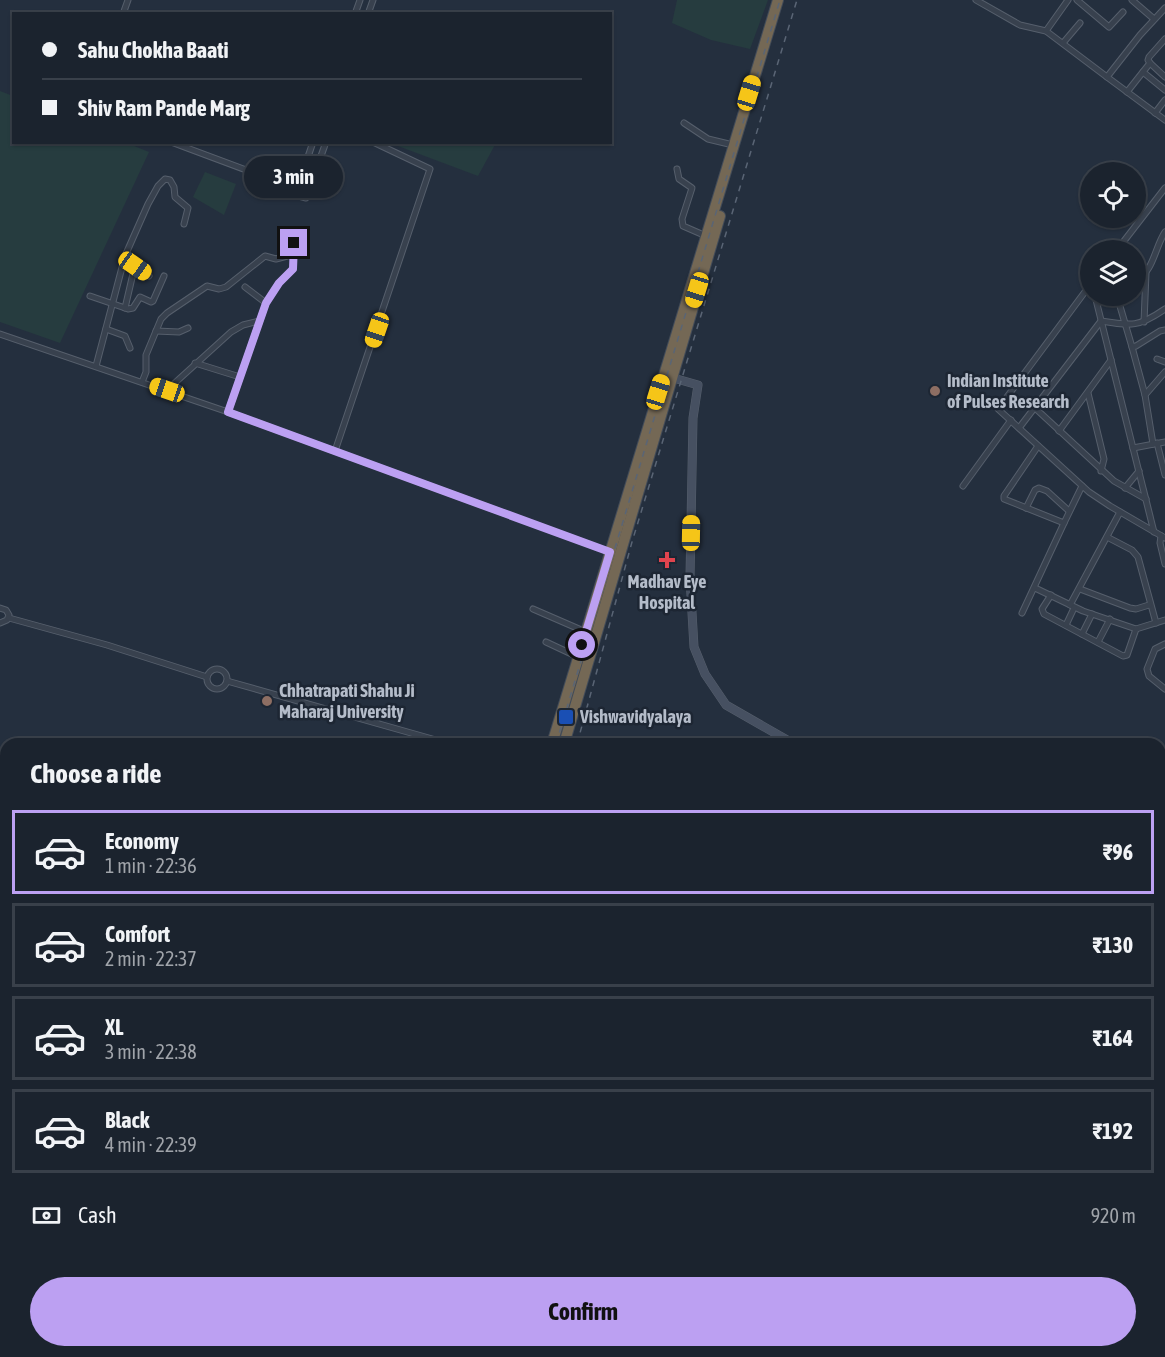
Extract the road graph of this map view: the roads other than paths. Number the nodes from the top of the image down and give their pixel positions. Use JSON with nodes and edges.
{"nodes":[{"id":1,"x":778,"y":0,"type":"edge"},
{"id":2,"x":785,"y":0,"type":"edge"},
{"id":3,"x":976,"y":0,"type":"edge"},
{"id":4,"x":1068,"y":0,"type":"edge"},
{"id":5,"x":1077,"y":0,"type":"edge"},
{"id":6,"x":1132,"y":0,"type":"edge"},
{"id":7,"x":1165,"y":8,"type":"edge"},
{"id":8,"x":1123,"y":12,"type":"dead end"},
{"id":9,"x":1154,"y":19,"type":"junction"},
{"id":10,"x":1080,"y":23,"type":"dead end"},
{"id":11,"x":774,"y":25,"type":"junction"},
{"id":12,"x":1046,"y":31,"type":"junction"},
{"id":13,"x":1165,"y":39,"type":"edge"},
{"id":14,"x":1063,"y":43,"type":"junction"},
{"id":15,"x":1150,"y":63,"type":"junction"},
{"id":16,"x":1143,"y":72,"type":"junction"},
{"id":17,"x":1107,"y":77,"type":"junction"},
{"id":18,"x":1165,"y":77,"type":"edge"},
{"id":19,"x":1165,"y":90,"type":"edge"},
{"id":20,"x":1127,"y":92,"type":"junction"},
{"id":21,"x":1165,"y":100,"type":"edge"},
{"id":22,"x":1155,"y":113,"type":"junction"},
{"id":23,"x":1165,"y":120,"type":"edge"},
{"id":24,"x":684,"y":123,"type":"dead end"},
{"id":25,"x":176,"y":144,"type":"edge"},
{"id":26,"x":312,"y":144,"type":"edge"},
{"id":27,"x":325,"y":144,"type":"edge"},
{"id":28,"x":378,"y":144,"type":"edge"},
{"id":29,"x":733,"y":145,"type":"junction"},
{"id":30,"x":677,"y":169,"type":"dead end"},
{"id":31,"x":1165,"y":188,"type":"edge"},
{"id":32,"x":296,"y":192,"type":"junction"},
{"id":33,"x":184,"y":224,"type":"dead end"},
{"id":34,"x":1165,"y":232,"type":"edge"},
{"id":35,"x":706,"y":236,"type":"junction"},
{"id":36,"x":1125,"y":240,"type":"edge"},
{"id":37,"x":294,"y":243,"type":"dead end"},
{"id":38,"x":295,"y":254,"type":"junction"},
{"id":39,"x":125,"y":258,"type":"junction"},
{"id":40,"x":135,"y":266,"type":"junction"},
{"id":41,"x":1146,"y":273,"type":"edge"},
{"id":42,"x":149,"y":276,"type":"dead end"},
{"id":43,"x":164,"y":276,"type":"dead end"},
{"id":44,"x":245,"y":287,"type":"dead end"},
{"id":45,"x":90,"y":296,"type":"dead end"},
{"id":46,"x":1080,"y":298,"type":"edge"},
{"id":47,"x":112,"y":303,"type":"junction"},
{"id":48,"x":266,"y":303,"type":"junction"},
{"id":49,"x":1097,"y":306,"type":"edge"},
{"id":50,"x":1120,"y":306,"type":"edge"},
{"id":51,"x":1145,"y":306,"type":"edge"},
{"id":52,"x":125,"y":308,"type":"junction"},
{"id":53,"x":1165,"y":309,"type":"edge"},
{"id":54,"x":259,"y":321,"type":"junction"},
{"id":55,"x":1101,"y":321,"type":"junction"},
{"id":56,"x":1144,"y":322,"type":"junction"},
{"id":57,"x":1125,"y":325,"type":"junction"},
{"id":58,"x":188,"y":328,"type":"dead end"},
{"id":59,"x":106,"y":329,"type":"junction"},
{"id":60,"x":1165,"y":330,"type":"edge"},
{"id":61,"x":156,"y":331,"type":"junction"},
{"id":62,"x":0,"y":334,"type":"edge"},
{"id":63,"x":1132,"y":347,"type":"junction"},
{"id":64,"x":130,"y":348,"type":"dead end"},
{"id":65,"x":1157,"y":359,"type":"dead end"},
{"id":66,"x":1111,"y":360,"type":"junction"},
{"id":67,"x":1165,"y":362,"type":"edge"},
{"id":68,"x":195,"y":363,"type":"junction"},
{"id":69,"x":96,"y":366,"type":"junction"},
{"id":70,"x":1165,"y":372,"type":"edge"},
{"id":71,"x":240,"y":377,"type":"junction"},
{"id":72,"x":670,"y":377,"type":"junction"},
{"id":73,"x":142,"y":382,"type":"junction"},
{"id":74,"x":167,"y":390,"type":"junction"},
{"id":75,"x":1088,"y":393,"type":"junction"},
{"id":76,"x":1145,"y":395,"type":"junction"},
{"id":77,"x":1035,"y":408,"type":"junction"},
{"id":78,"x":228,"y":412,"type":"junction"},
{"id":79,"x":1011,"y":420,"type":"junction"},
{"id":80,"x":1019,"y":428,"type":"junction"},
{"id":81,"x":1059,"y":431,"type":"junction"},
{"id":82,"x":1165,"y":442,"type":"edge"},
{"id":83,"x":1155,"y":444,"type":"junction"},
{"id":84,"x":1038,"y":446,"type":"junction"},
{"id":85,"x":1133,"y":448,"type":"junction"},
{"id":86,"x":335,"y":451,"type":"junction"},
{"id":87,"x":1101,"y":471,"type":"junction"},
{"id":88,"x":1139,"y":471,"type":"junction"},
{"id":89,"x":1165,"y":475,"type":"edge"},
{"id":90,"x":963,"y":486,"type":"dead end"},
{"id":91,"x":1082,"y":486,"type":"junction"},
{"id":92,"x":1125,"y":488,"type":"junction"},
{"id":93,"x":1146,"y":499,"type":"junction"},
{"id":94,"x":1026,"y":508,"type":"junction"},
{"id":95,"x":1070,"y":511,"type":"junction"},
{"id":96,"x":1120,"y":512,"type":"junction"},
{"id":97,"x":1064,"y":523,"type":"junction"},
{"id":98,"x":1154,"y":532,"type":"junction"},
{"id":99,"x":1107,"y":537,"type":"junction"},
{"id":100,"x":1163,"y":537,"type":"edge"},
{"id":101,"x":615,"y":553,"type":"junction"},
{"id":102,"x":1165,"y":564,"type":"edge"},
{"id":103,"x":1035,"y":588,"type":"junction"},
{"id":104,"x":1080,"y":589,"type":"junction"},
{"id":105,"x":1051,"y":595,"type":"junction"},
{"id":106,"x":1149,"y":605,"type":"dead end"},
{"id":107,"x":1072,"y":607,"type":"junction"},
{"id":108,"x":0,"y":608,"type":"edge"},
{"id":109,"x":533,"y":609,"type":"dead end"},
{"id":110,"x":1022,"y":613,"type":"dead end"},
{"id":111,"x":1092,"y":614,"type":"junction"},
{"id":112,"x":9,"y":618,"type":"junction"},
{"id":113,"x":1110,"y":619,"type":"junction"},
{"id":114,"x":1165,"y":620,"type":"edge"},
{"id":115,"x":0,"y":623,"type":"edge"},
{"id":116,"x":1156,"y":623,"type":"junction"},
{"id":117,"x":1066,"y":626,"type":"junction"},
{"id":118,"x":1136,"y":629,"type":"junction"},
{"id":119,"x":586,"y":632,"type":"junction"},
{"id":120,"x":1082,"y":634,"type":"junction"},
{"id":121,"x":546,"y":642,"type":"dead end"},
{"id":122,"x":1098,"y":642,"type":"junction"},
{"id":123,"x":1165,"y":644,"type":"edge"},
{"id":124,"x":578,"y":657,"type":"junction"},
{"id":125,"x":207,"y":677,"type":"junction"},
{"id":126,"x":227,"y":681,"type":"junction"},
{"id":127,"x":1165,"y":689,"type":"edge"},
{"id":128,"x":429,"y":738,"type":"edge"},
{"id":129,"x":554,"y":738,"type":"edge"},
{"id":130,"x":566,"y":738,"type":"edge"},
{"id":131,"x":784,"y":738,"type":"edge"}],
"edges":[{"from":1,"to":11,"type":"highway"},
{"from":2,"to":11,"type":"highway"},
{"from":3,"to":12,"type":"street"},
{"from":4,"to":12,"type":"street"},
{"from":5,"to":8,"type":"street"},
{"from":6,"to":9,"type":"street"},
{"from":7,"to":9,"type":"street"},
{"from":9,"to":17,"type":"street"},
{"from":10,"to":14,"type":"street"},
{"from":11,"to":29,"type":"highway"},
{"from":11,"to":72,"type":"highway"},
{"from":12,"to":14,"type":"street"},
{"from":13,"to":15,"type":"street"},
{"from":14,"to":17,"type":"street"},
{"from":15,"to":16,"type":"street"},
{"from":15,"to":18,"type":"street"},
{"from":16,"to":19,"type":"street"},
{"from":16,"to":20,"type":"street"},
{"from":17,"to":20,"type":"street"},
{"from":20,"to":22,"type":"street"},
{"from":21,"to":22,"type":"street"},
{"from":22,"to":23,"type":"street"},
{"from":24,"to":29,"type":"street"},
{"from":25,"to":32,"type":"street"},
{"from":26,"to":32,"type":"street"},
{"from":27,"to":32,"type":"street"},
{"from":28,"to":86,"type":"street"},
{"from":29,"to":35,"type":"highway"},
{"from":30,"to":35,"type":"street"},
{"from":31,"to":36,"type":"street"},
{"from":33,"to":39,"type":"street"},
{"from":34,"to":41,"type":"street"},
{"from":35,"to":101,"type":"highway"},
{"from":37,"to":38,"type":"street"},
{"from":38,"to":48,"type":"street"},
{"from":38,"to":61,"type":"street"},
{"from":39,"to":40,"type":"street"},
{"from":39,"to":47,"type":"street"},
{"from":40,"to":42,"type":"street"},
{"from":40,"to":52,"type":"street"},
{"from":43,"to":52,"type":"street"},
{"from":44,"to":48,"type":"street"},
{"from":45,"to":47,"type":"street"},
{"from":46,"to":79,"type":"street"},
{"from":47,"to":52,"type":"street"},
{"from":47,"to":59,"type":"street"},
{"from":48,"to":54,"type":"street"},
{"from":49,"to":55,"type":"street"},
{"from":50,"to":57,"type":"street"},
{"from":51,"to":56,"type":"street"},
{"from":53,"to":56,"type":"street"},
{"from":54,"to":68,"type":"street"},
{"from":54,"to":71,"type":"street"},
{"from":55,"to":57,"type":"street"},
{"from":55,"to":66,"type":"street"},
{"from":55,"to":77,"type":"street"},
{"from":56,"to":57,"type":"street"},
{"from":57,"to":63,"type":"street"},
{"from":58,"to":61,"type":"street"},
{"from":59,"to":64,"type":"street"},
{"from":59,"to":69,"type":"street"},
{"from":60,"to":63,"type":"street"},
{"from":61,"to":73,"type":"street"},
{"from":62,"to":69,"type":"street"},
{"from":63,"to":76,"type":"street"},
{"from":65,"to":67,"type":"street"},
{"from":66,"to":75,"type":"street"},
{"from":66,"to":85,"type":"street"},
{"from":68,"to":71,"type":"street"},
{"from":68,"to":74,"type":"street"},
{"from":69,"to":73,"type":"street"},
{"from":70,"to":76,"type":"street"},
{"from":71,"to":78,"type":"street"},
{"from":72,"to":101,"type":"highway"},
{"from":72,"to":131,"type":"street"},
{"from":73,"to":74,"type":"street"},
{"from":74,"to":78,"type":"street"},
{"from":75,"to":81,"type":"street"},
{"from":75,"to":87,"type":"street"},
{"from":76,"to":83,"type":"street"},
{"from":77,"to":80,"type":"street"},
{"from":77,"to":81,"type":"street"},
{"from":78,"to":86,"type":"street"},
{"from":79,"to":80,"type":"street"},
{"from":79,"to":90,"type":"street"},
{"from":80,"to":84,"type":"street"},
{"from":81,"to":87,"type":"street"},
{"from":82,"to":83,"type":"street"},
{"from":83,"to":85,"type":"street"},
{"from":83,"to":89,"type":"street"},
{"from":84,"to":91,"type":"street"},
{"from":84,"to":94,"type":"street"},
{"from":85,"to":88,"type":"street"},
{"from":86,"to":101,"type":"street"},
{"from":87,"to":92,"type":"street"},
{"from":88,"to":92,"type":"street"},
{"from":88,"to":93,"type":"street"},
{"from":91,"to":95,"type":"street"},
{"from":91,"to":96,"type":"street"},
{"from":92,"to":93,"type":"street"},
{"from":93,"to":98,"type":"street"},
{"from":94,"to":95,"type":"street"},
{"from":94,"to":97,"type":"street"},
{"from":95,"to":97,"type":"street"},
{"from":96,"to":98,"type":"street"},
{"from":96,"to":99,"type":"street"},
{"from":97,"to":103,"type":"street"},
{"from":98,"to":100,"type":"street"},
{"from":99,"to":104,"type":"street"},
{"from":99,"to":116,"type":"street"},
{"from":100,"to":102,"type":"street"},
{"from":101,"to":119,"type":"highway"},
{"from":101,"to":130,"type":"highway"},
{"from":103,"to":105,"type":"street"},
{"from":103,"to":110,"type":"street"},
{"from":104,"to":106,"type":"street"},
{"from":104,"to":107,"type":"street"},
{"from":105,"to":107,"type":"street"},
{"from":105,"to":117,"type":"street"},
{"from":107,"to":111,"type":"street"},
{"from":107,"to":117,"type":"street"},
{"from":108,"to":112,"type":"street"},
{"from":109,"to":119,"type":"street"},
{"from":111,"to":113,"type":"street"},
{"from":111,"to":120,"type":"street"},
{"from":112,"to":115,"type":"street"},
{"from":112,"to":125,"type":"street"},
{"from":113,"to":118,"type":"street"},
{"from":113,"to":122,"type":"street"},
{"from":114,"to":116,"type":"street"},
{"from":116,"to":118,"type":"street"},
{"from":117,"to":120,"type":"street"},
{"from":118,"to":122,"type":"street"},
{"from":119,"to":124,"type":"highway"},
{"from":120,"to":122,"type":"street"},
{"from":121,"to":124,"type":"street"},
{"from":123,"to":127,"type":"street"},
{"from":124,"to":129,"type":"highway"},
{"from":125,"to":126,"type":"street"},
{"from":125,"to":126,"type":"street"},
{"from":126,"to":128,"type":"street"}]}
